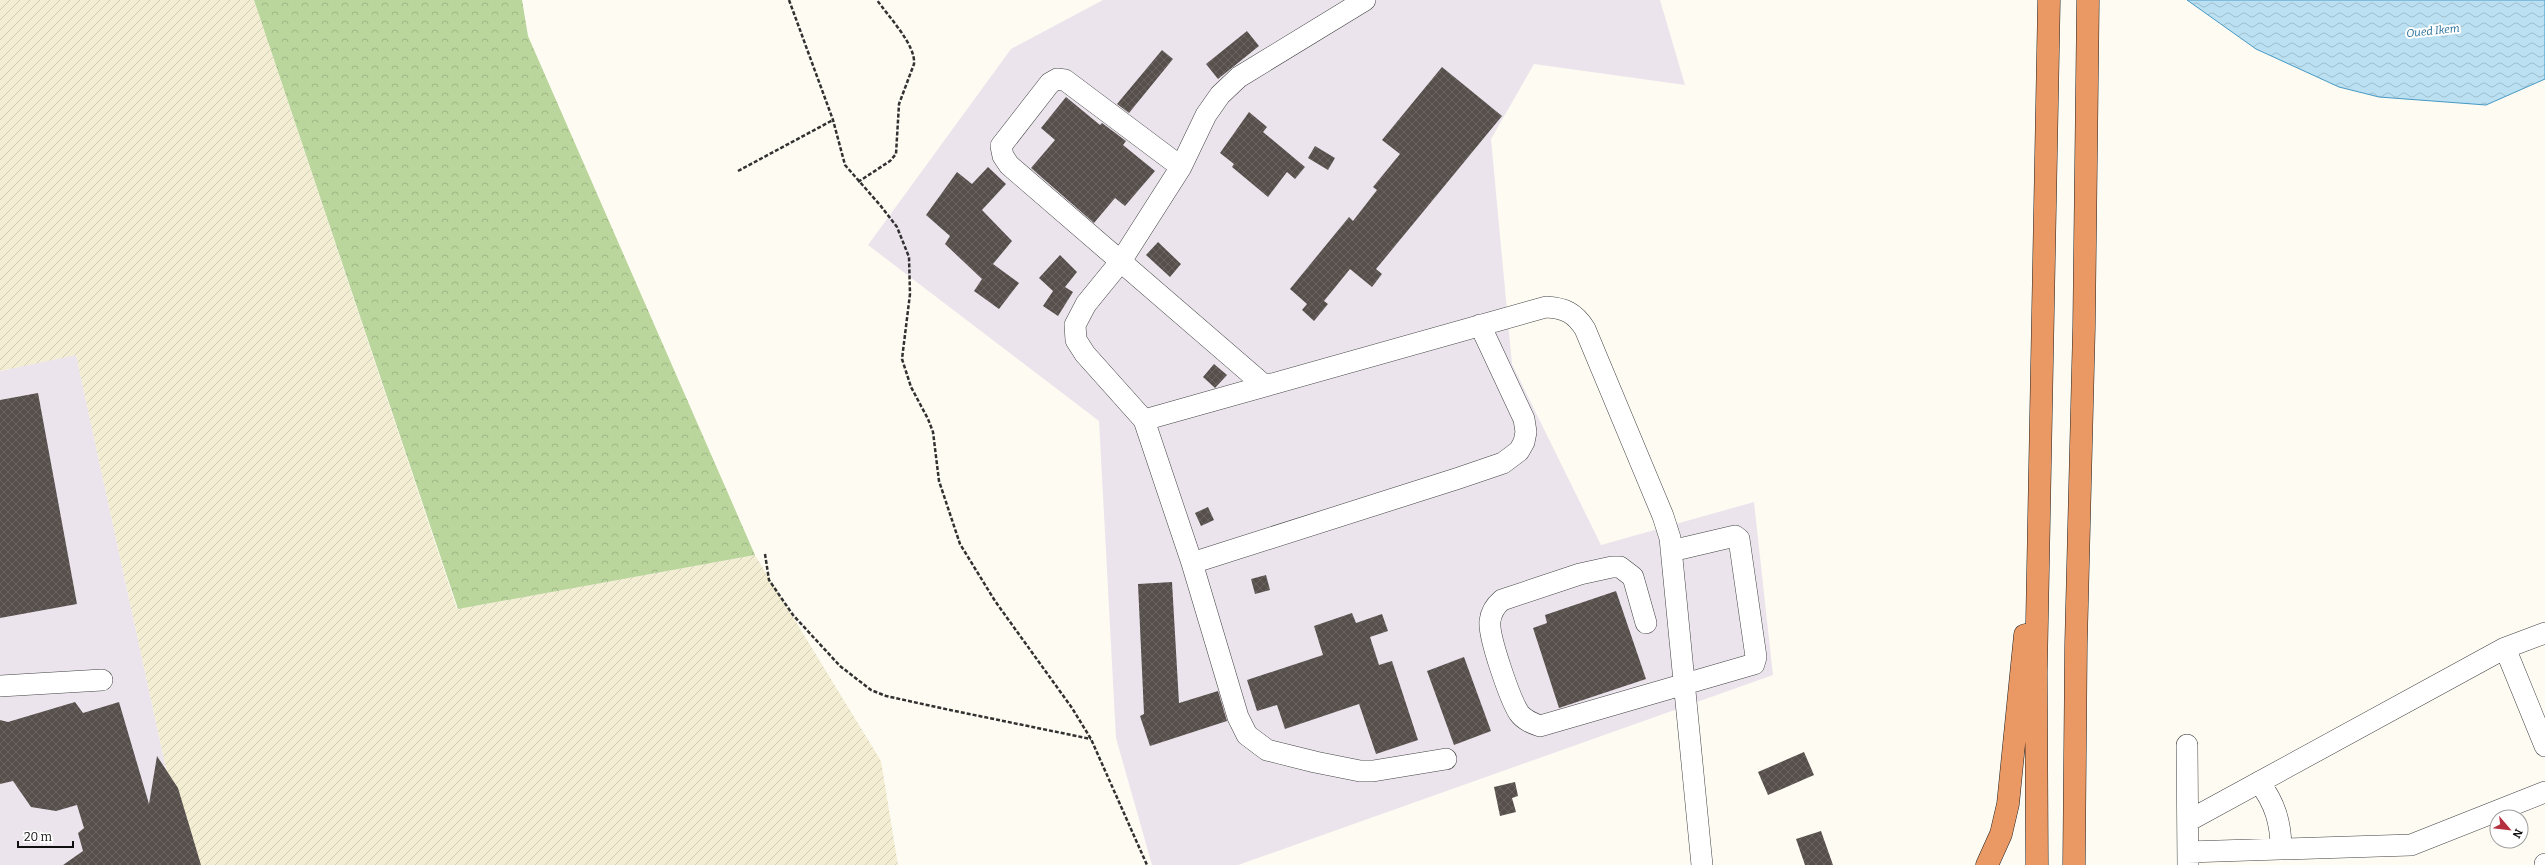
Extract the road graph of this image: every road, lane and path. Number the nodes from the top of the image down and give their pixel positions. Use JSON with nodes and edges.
{"nodes":[{"id":1,"x":789,"y":0,"type":"edge"},
{"id":2,"x":877,"y":0,"type":"edge"},
{"id":3,"x":1365,"y":0,"type":"edge"},
{"id":4,"x":2049,"y":0,"type":"edge"},
{"id":5,"x":2088,"y":0,"type":"edge"},
{"id":6,"x":833,"y":120,"type":"junction"},
{"id":7,"x":1181,"y":167,"type":"junction"},
{"id":8,"x":738,"y":171,"type":"dead end"},
{"id":9,"x":858,"y":182,"type":"junction"},
{"id":10,"x":1121,"y":261,"type":"junction"},
{"id":11,"x":1480,"y":325,"type":"junction"},
{"id":12,"x":1265,"y":386,"type":"junction"},
{"id":13,"x":1144,"y":420,"type":"junction"},
{"id":14,"x":2040,"y":502,"type":"junction"},
{"id":15,"x":1671,"y":551,"type":"junction"},
{"id":16,"x":765,"y":554,"type":"dead end"},
{"id":17,"x":1192,"y":563,"type":"junction"},
{"id":18,"x":1646,"y":623,"type":"dead end"},
{"id":19,"x":2545,"y":633,"type":"edge"},
{"id":20,"x":2505,"y":648,"type":"junction"},
{"id":21,"x":102,"y":680,"type":"dead end"},
{"id":22,"x":1684,"y":684,"type":"junction"},
{"id":23,"x":0,"y":686,"type":"edge"},
{"id":24,"x":1091,"y":739,"type":"junction"},
{"id":25,"x":2187,"y":745,"type":"dead end"},
{"id":26,"x":2545,"y":746,"type":"edge"},
{"id":27,"x":1446,"y":759,"type":"dead end"},
{"id":28,"x":2259,"y":782,"type":"junction"},
{"id":29,"x":2545,"y":792,"type":"edge"},
{"id":30,"x":2188,"y":821,"type":"junction"},
{"id":31,"x":2281,"y":849,"type":"junction"},
{"id":32,"x":2188,"y":858,"type":"edge"},
{"id":33,"x":1147,"y":865,"type":"edge"},
{"id":34,"x":1702,"y":865,"type":"edge"},
{"id":35,"x":1987,"y":865,"type":"edge"},
{"id":36,"x":2036,"y":865,"type":"edge"},
{"id":37,"x":2074,"y":865,"type":"edge"}],
"edges":[{"from":1,"to":6,"type":"path"},
{"from":2,"to":9,"type":"path"},
{"from":3,"to":7,"type":"street"},
{"from":4,"to":14,"type":"highway"},
{"from":5,"to":37,"type":"highway"},
{"from":6,"to":8,"type":"path"},
{"from":6,"to":9,"type":"path"},
{"from":7,"to":10,"type":"street"},
{"from":7,"to":10,"type":"street"},
{"from":9,"to":24,"type":"path"},
{"from":10,"to":12,"type":"street"},
{"from":10,"to":13,"type":"street"},
{"from":11,"to":12,"type":"street"},
{"from":11,"to":15,"type":"street"},
{"from":11,"to":17,"type":"street"},
{"from":12,"to":13,"type":"street"},
{"from":13,"to":17,"type":"street"},
{"from":14,"to":35,"type":"highway"},
{"from":14,"to":36,"type":"highway"},
{"from":15,"to":22,"type":"street"},
{"from":15,"to":22,"type":"street"},
{"from":16,"to":24,"type":"path"},
{"from":17,"to":27,"type":"street"},
{"from":18,"to":22,"type":"street"},
{"from":19,"to":20,"type":"street"},
{"from":20,"to":26,"type":"street"},
{"from":20,"to":28,"type":"street"},
{"from":21,"to":23,"type":"street"},
{"from":22,"to":34,"type":"street"},
{"from":24,"to":33,"type":"path"},
{"from":25,"to":30,"type":"street"},
{"from":28,"to":30,"type":"street"},
{"from":28,"to":31,"type":"street"},
{"from":29,"to":31,"type":"street"},
{"from":30,"to":32,"type":"street"},
{"from":31,"to":32,"type":"street"}]}
